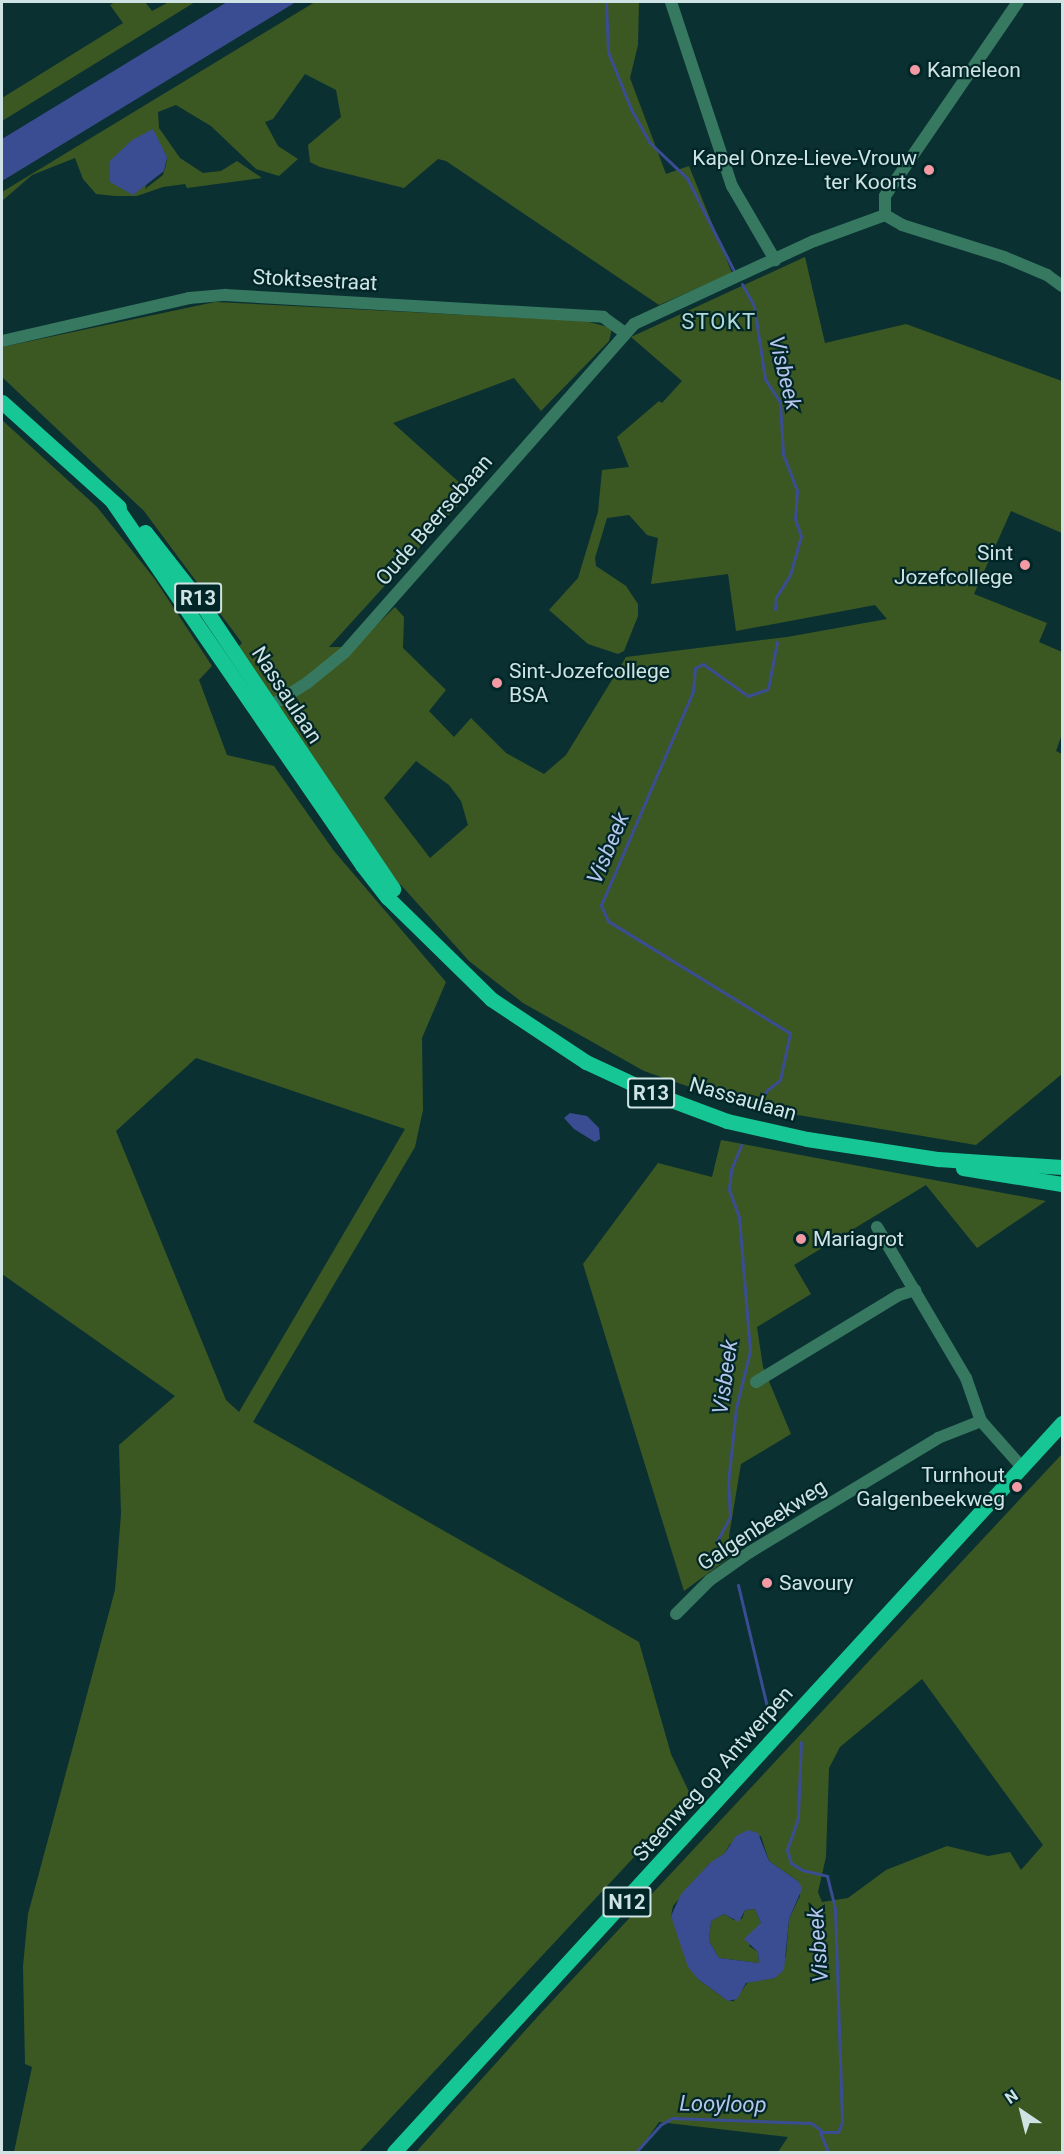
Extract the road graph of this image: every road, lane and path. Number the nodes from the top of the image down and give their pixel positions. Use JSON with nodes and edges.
{"nodes":[{"id":1,"x":671,"y":2,"type":"edge"},
{"id":2,"x":1018,"y":2,"type":"edge"},
{"id":3,"x":885,"y":215,"type":"junction"},
{"id":4,"x":775,"y":260,"type":"junction"},
{"id":5,"x":1062,"y":286,"type":"edge"},
{"id":6,"x":625,"y":333,"type":"junction"},
{"id":7,"x":2,"y":341,"type":"edge"},
{"id":8,"x":2,"y":402,"type":"edge"},
{"id":9,"x":264,"y":710,"type":"junction"},
{"id":10,"x":938,"y":1159,"type":"junction"},
{"id":11,"x":1062,"y":1167,"type":"edge"},
{"id":12,"x":1062,"y":1184,"type":"edge"},
{"id":13,"x":877,"y":1227,"type":"dead end"},
{"id":14,"x":915,"y":1290,"type":"junction"},
{"id":15,"x":756,"y":1382,"type":"dead end"},
{"id":16,"x":981,"y":1421,"type":"junction"},
{"id":17,"x":1062,"y":1423,"type":"edge"},
{"id":18,"x":1022,"y":1466,"type":"junction"},
{"id":19,"x":676,"y":1614,"type":"dead end"},
{"id":20,"x":394,"y":2152,"type":"edge"}],
"edges":[{"from":1,"to":4,"type":"street"},
{"from":2,"to":3,"type":"street"},
{"from":3,"to":4,"type":"street","name":"Oude Beersebaan"},
{"from":3,"to":5,"type":"street"},
{"from":4,"to":6,"type":"street","name":"Oude Beersebaan"},
{"from":6,"to":7,"type":"street","name":"Stoktsestraat"},
{"from":6,"to":9,"type":"street","name":"Oude Beersebaan"},
{"from":8,"to":9,"type":"main road","name":"Nassaulaan","number":"R13"},
{"from":9,"to":10,"type":"main road","name":"Nassaulaan","number":"R13"},
{"from":10,"to":11,"type":"main road","name":"Nassaulaan","number":"R13"},
{"from":10,"to":12,"type":"main road","name":"Nassaulaan","number":"R13"},
{"from":13,"to":14,"type":"street"},
{"from":14,"to":15,"type":"street"},
{"from":14,"to":16,"type":"street"},
{"from":16,"to":18,"type":"street"},
{"from":16,"to":19,"type":"street","name":"Galgenbeekweg"},
{"from":17,"to":18,"type":"main road","name":"Steenweg op Antwerpen","number":"N12"},
{"from":18,"to":20,"type":"main road","name":"Steenweg op Antwerpen","number":"N12"}]}
